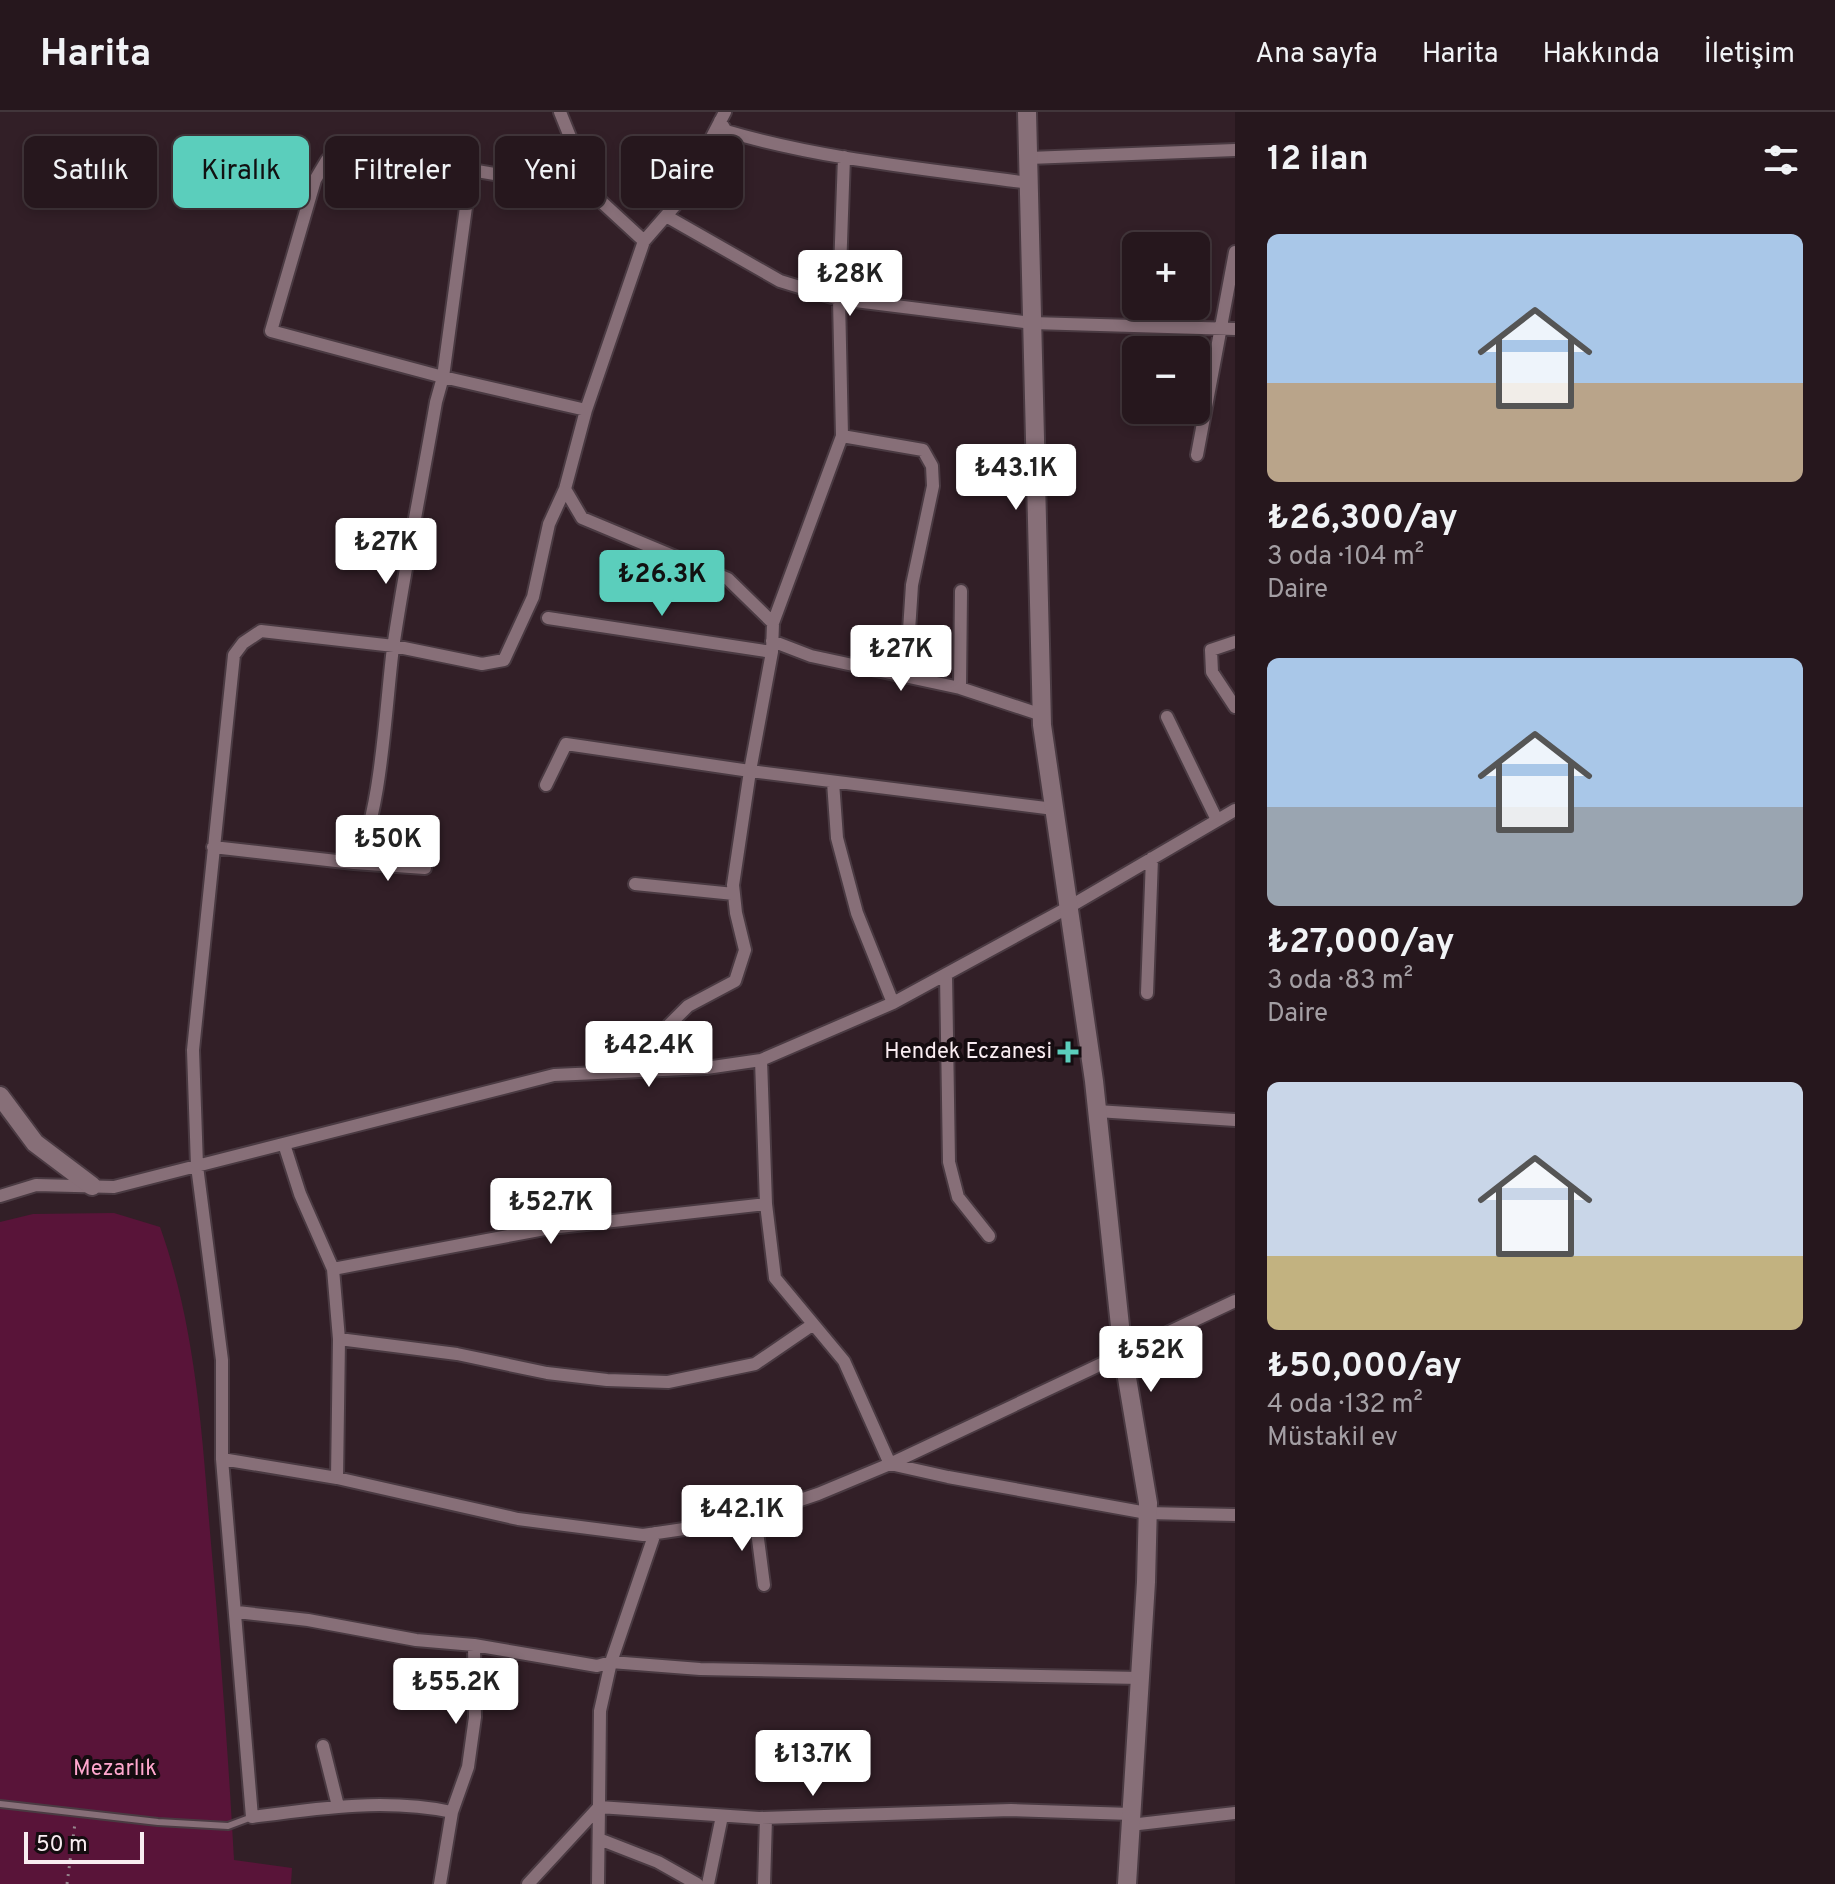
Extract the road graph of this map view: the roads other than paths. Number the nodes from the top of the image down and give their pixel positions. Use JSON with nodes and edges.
{"nodes":[{"id":1,"x":560,"y":112,"type":"edge"},
{"id":2,"x":1027,"y":112,"type":"edge"},
{"id":3,"x":722,"y":116,"type":"edge"},
{"id":4,"x":570,"y":136,"type":"edge"},
{"id":5,"x":1235,"y":150,"type":"edge"},
{"id":6,"x":844,"y":157,"type":"junction"},
{"id":7,"x":1029,"y":158,"type":"junction"},
{"id":8,"x":325,"y":163,"type":"edge"},
{"id":9,"x":1029,"y":183,"type":"junction"},
{"id":10,"x":605,"y":205,"type":"edge"},
{"id":11,"x":466,"y":208,"type":"edge"},
{"id":12,"x":666,"y":216,"type":"junction"},
{"id":13,"x":644,"y":241,"type":"junction"},
{"id":14,"x":1235,"y":252,"type":"edge"},
{"id":15,"x":839,"y":299,"type":"junction"},
{"id":16,"x":1032,"y":323,"type":"junction"},
{"id":17,"x":1219,"y":329,"type":"junction"},
{"id":18,"x":1235,"y":329,"type":"edge"},
{"id":19,"x":443,"y":377,"type":"junction"},
{"id":20,"x":586,"y":410,"type":"junction"},
{"id":21,"x":842,"y":436,"type":"junction"},
{"id":22,"x":1197,"y":455,"type":"dead end"},
{"id":23,"x":565,"y":489,"type":"junction"},
{"id":24,"x":961,"y":591,"type":"dead end"},
{"id":25,"x":548,"y":618,"type":"dead end"},
{"id":26,"x":773,"y":623,"type":"junction"},
{"id":27,"x":1235,"y":642,"type":"edge"},
{"id":28,"x":394,"y":646,"type":"junction"},
{"id":29,"x":772,"y":646,"type":"junction"},
{"id":30,"x":906,"y":676,"type":"junction"},
{"id":31,"x":960,"y":688,"type":"junction"},
{"id":32,"x":1235,"y":707,"type":"edge"},
{"id":33,"x":1042,"y":715,"type":"junction"},
{"id":34,"x":1167,"y":717,"type":"dead end"},
{"id":35,"x":750,"y":771,"type":"junction"},
{"id":36,"x":833,"y":782,"type":"junction"},
{"id":37,"x":546,"y":785,"type":"dead end"},
{"id":38,"x":1054,"y":809,"type":"junction"},
{"id":39,"x":1235,"y":810,"type":"edge"},
{"id":40,"x":1217,"y":820,"type":"junction"},
{"id":41,"x":213,"y":847,"type":"junction"},
{"id":42,"x":1152,"y":858,"type":"junction"},
{"id":43,"x":354,"y":863,"type":"junction"},
{"id":44,"x":425,"y":868,"type":"dead end"},
{"id":45,"x":635,"y":884,"type":"dead end"},
{"id":46,"x":734,"y":894,"type":"junction"},
{"id":47,"x":1069,"y":907,"type":"junction"},
{"id":48,"x":946,"y":974,"type":"junction"},
{"id":49,"x":1147,"y":993,"type":"dead end"},
{"id":50,"x":893,"y":1003,"type":"junction"},
{"id":51,"x":761,"y":1060,"type":"junction"},
{"id":52,"x":684,"y":1069,"type":"junction"},
{"id":53,"x":0,"y":1096,"type":"edge"},
{"id":54,"x":1097,"y":1111,"type":"junction"},
{"id":55,"x":1235,"y":1120,"type":"edge"},
{"id":56,"x":284,"y":1144,"type":"junction"},
{"id":57,"x":197,"y":1166,"type":"junction"},
{"id":58,"x":92,"y":1186,"type":"junction"},
{"id":59,"x":0,"y":1196,"type":"edge"},
{"id":60,"x":766,"y":1204,"type":"junction"},
{"id":61,"x":989,"y":1236,"type":"dead end"},
{"id":62,"x":333,"y":1269,"type":"junction"},
{"id":63,"x":1235,"y":1301,"type":"edge"},
{"id":64,"x":812,"y":1325,"type":"junction"},
{"id":65,"x":339,"y":1339,"type":"junction"},
{"id":66,"x":1123,"y":1354,"type":"junction"},
{"id":67,"x":222,"y":1459,"type":"junction"},
{"id":68,"x":890,"y":1464,"type":"junction"},
{"id":69,"x":337,"y":1478,"type":"junction"},
{"id":70,"x":1147,"y":1513,"type":"junction"},
{"id":71,"x":1235,"y":1515,"type":"edge"},
{"id":72,"x":755,"y":1516,"type":"junction"},
{"id":73,"x":655,"y":1533,"type":"junction"},
{"id":74,"x":764,"y":1585,"type":"dead end"},
{"id":75,"x":237,"y":1612,"type":"junction"},
{"id":76,"x":474,"y":1645,"type":"junction"},
{"id":77,"x":611,"y":1662,"type":"junction"},
{"id":78,"x":1140,"y":1678,"type":"junction"},
{"id":79,"x":323,"y":1746,"type":"dead end"},
{"id":80,"x":0,"y":1804,"type":"edge"},
{"id":81,"x":338,"y":1806,"type":"junction"},
{"id":82,"x":599,"y":1807,"type":"junction"},
{"id":83,"x":452,"y":1812,"type":"junction"},
{"id":84,"x":1235,"y":1813,"type":"edge"},
{"id":85,"x":722,"y":1816,"type":"junction"},
{"id":86,"x":252,"y":1817,"type":"junction"},
{"id":87,"x":766,"y":1818,"type":"junction"},
{"id":88,"x":1131,"y":1820,"type":"junction"},
{"id":89,"x":599,"y":1839,"type":"junction"},
{"id":90,"x":440,"y":1884,"type":"edge"},
{"id":91,"x":528,"y":1884,"type":"edge"},
{"id":92,"x":598,"y":1884,"type":"edge"},
{"id":93,"x":697,"y":1884,"type":"edge"},
{"id":94,"x":708,"y":1884,"type":"edge"},
{"id":95,"x":764,"y":1884,"type":"edge"},
{"id":96,"x":1127,"y":1884,"type":"edge"}],
"edges":[{"from":1,"to":4,"type":"street"},
{"from":2,"to":7,"type":"main road"},
{"from":3,"to":6,"type":"street"},
{"from":3,"to":12,"type":"street"},
{"from":5,"to":7,"type":"street"},
{"from":6,"to":9,"type":"street"},
{"from":6,"to":15,"type":"street"},
{"from":7,"to":9,"type":"main road"},
{"from":8,"to":19,"type":"street"},
{"from":9,"to":16,"type":"main road"},
{"from":10,"to":13,"type":"street"},
{"from":11,"to":19,"type":"street"},
{"from":12,"to":13,"type":"street"},
{"from":12,"to":15,"type":"street"},
{"from":13,"to":20,"type":"street"},
{"from":14,"to":17,"type":"street"},
{"from":15,"to":16,"type":"street"},
{"from":15,"to":21,"type":"street"},
{"from":16,"to":17,"type":"street"},
{"from":16,"to":33,"type":"main road"},
{"from":17,"to":18,"type":"street"},
{"from":17,"to":22,"type":"street"},
{"from":19,"to":20,"type":"street"},
{"from":19,"to":28,"type":"street"},
{"from":20,"to":23,"type":"street"},
{"from":21,"to":26,"type":"street"},
{"from":21,"to":30,"type":"street"},
{"from":23,"to":26,"type":"street"},
{"from":23,"to":28,"type":"street"},
{"from":24,"to":31,"type":"street"},
{"from":25,"to":29,"type":"street"},
{"from":26,"to":29,"type":"street"},
{"from":27,"to":32,"type":"street"},
{"from":28,"to":41,"type":"street"},
{"from":28,"to":43,"type":"street"},
{"from":29,"to":30,"type":"street"},
{"from":29,"to":35,"type":"street"},
{"from":30,"to":31,"type":"street"},
{"from":31,"to":33,"type":"street"},
{"from":33,"to":38,"type":"main road"},
{"from":34,"to":40,"type":"street"},
{"from":35,"to":36,"type":"street"},
{"from":35,"to":37,"type":"street"},
{"from":35,"to":46,"type":"street"},
{"from":36,"to":38,"type":"street"},
{"from":36,"to":50,"type":"street"},
{"from":38,"to":47,"type":"main road"},
{"from":39,"to":40,"type":"street"},
{"from":40,"to":42,"type":"street"},
{"from":41,"to":43,"type":"street"},
{"from":41,"to":57,"type":"street"},
{"from":42,"to":47,"type":"street"},
{"from":42,"to":49,"type":"street"},
{"from":43,"to":44,"type":"street"},
{"from":45,"to":46,"type":"street"},
{"from":46,"to":52,"type":"street"},
{"from":47,"to":48,"type":"street"},
{"from":47,"to":54,"type":"main road"},
{"from":48,"to":50,"type":"street"},
{"from":48,"to":61,"type":"street"},
{"from":50,"to":51,"type":"street"},
{"from":51,"to":52,"type":"street"},
{"from":51,"to":60,"type":"street"},
{"from":52,"to":56,"type":"street"},
{"from":53,"to":58,"type":"main road"},
{"from":54,"to":55,"type":"street"},
{"from":54,"to":66,"type":"main road"},
{"from":56,"to":57,"type":"street"},
{"from":56,"to":62,"type":"street"},
{"from":57,"to":58,"type":"street"},
{"from":57,"to":67,"type":"street"},
{"from":58,"to":59,"type":"street"},
{"from":60,"to":62,"type":"street"},
{"from":60,"to":64,"type":"street"},
{"from":62,"to":65,"type":"street"},
{"from":63,"to":66,"type":"street"},
{"from":64,"to":65,"type":"street"},
{"from":64,"to":68,"type":"street"},
{"from":65,"to":69,"type":"street"},
{"from":66,"to":68,"type":"street"},
{"from":66,"to":70,"type":"main road"},
{"from":67,"to":69,"type":"street"},
{"from":67,"to":75,"type":"street"},
{"from":68,"to":70,"type":"street"},
{"from":68,"to":72,"type":"street"},
{"from":69,"to":73,"type":"street"},
{"from":70,"to":71,"type":"street"},
{"from":70,"to":78,"type":"main road"},
{"from":72,"to":73,"type":"street"},
{"from":72,"to":74,"type":"street"},
{"from":73,"to":77,"type":"street"},
{"from":75,"to":76,"type":"street"},
{"from":75,"to":86,"type":"street"},
{"from":76,"to":77,"type":"street"},
{"from":76,"to":83,"type":"street"},
{"from":77,"to":78,"type":"street"},
{"from":77,"to":82,"type":"street"},
{"from":78,"to":88,"type":"main road"},
{"from":79,"to":81,"type":"street"},
{"from":80,"to":86,"type":"lane"},
{"from":81,"to":83,"type":"street"},
{"from":81,"to":86,"type":"street"},
{"from":82,"to":85,"type":"street"},
{"from":82,"to":89,"type":"street"},
{"from":82,"to":91,"type":"street"},
{"from":83,"to":90,"type":"street"},
{"from":84,"to":88,"type":"street"},
{"from":85,"to":87,"type":"street"},
{"from":85,"to":94,"type":"street"},
{"from":87,"to":88,"type":"street"},
{"from":87,"to":95,"type":"street"},
{"from":88,"to":96,"type":"main road"},
{"from":89,"to":92,"type":"street"},
{"from":89,"to":93,"type":"street"}]}
